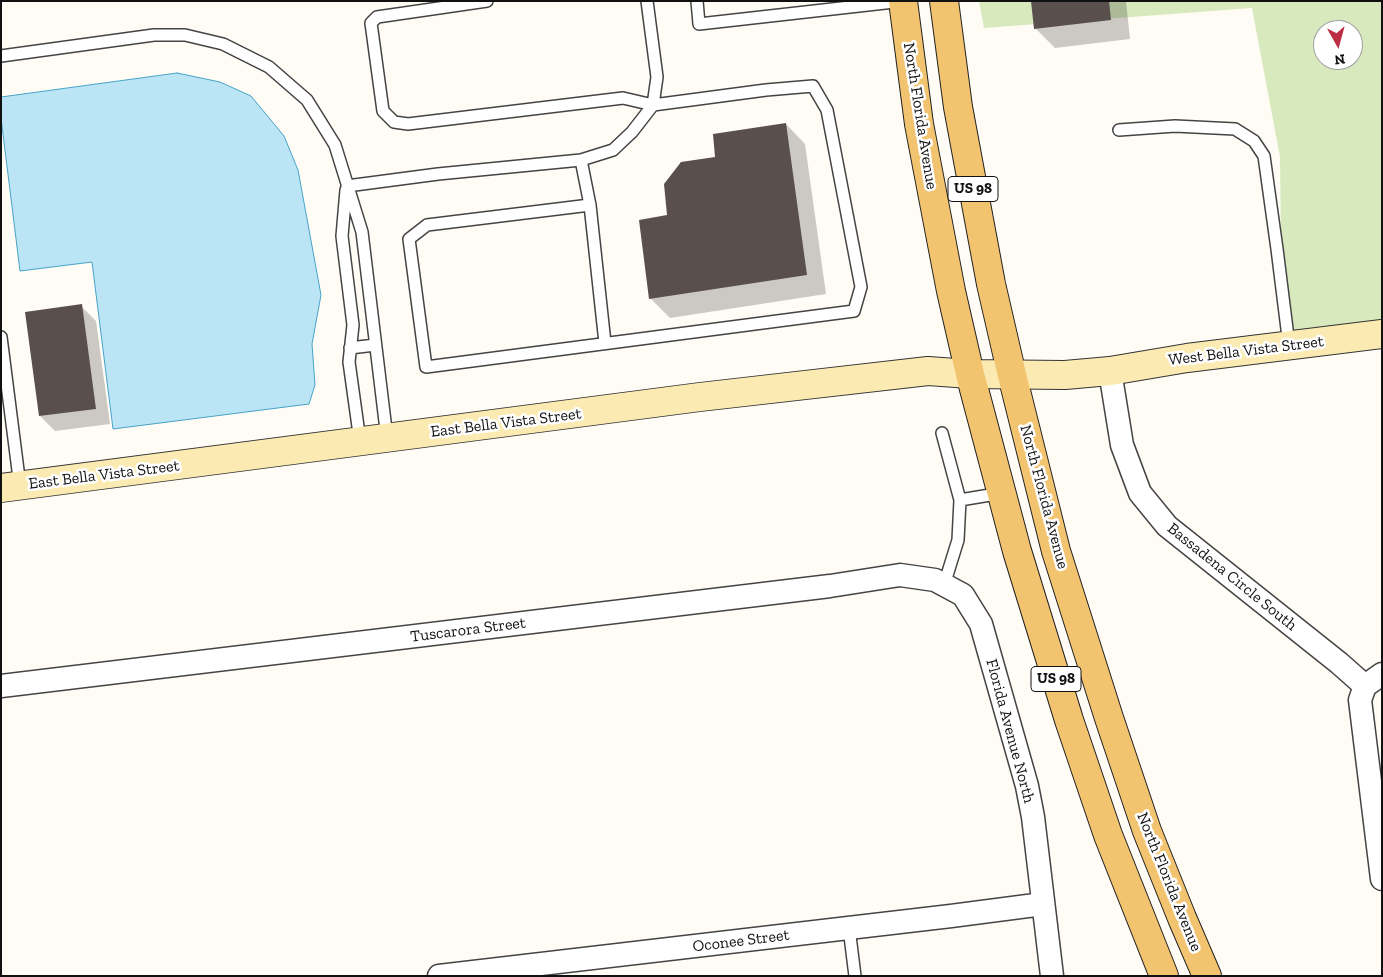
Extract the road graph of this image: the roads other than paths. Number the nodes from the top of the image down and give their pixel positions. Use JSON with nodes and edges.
{"nodes":[{"id":1,"x":487,"y":1,"type":"edge"},
{"id":2,"x":647,"y":1,"type":"edge"},
{"id":3,"x":696,"y":1,"type":"edge"},
{"id":4,"x":903,"y":1,"type":"edge"},
{"id":5,"x":944,"y":1,"type":"edge"},
{"id":6,"x":1,"y":56,"type":"edge"},
{"id":7,"x":653,"y":105,"type":"junction"},
{"id":8,"x":1119,"y":130,"type":"dead end"},
{"id":9,"x":581,"y":160,"type":"junction"},
{"id":10,"x":347,"y":186,"type":"junction"},
{"id":11,"x":590,"y":205,"type":"junction"},
{"id":12,"x":1382,"y":334,"type":"edge"},
{"id":13,"x":1,"y":337,"type":"edge"},
{"id":14,"x":605,"y":343,"type":"junction"},
{"id":15,"x":375,"y":345,"type":"junction"},
{"id":16,"x":1289,"y":346,"type":"junction"},
{"id":17,"x":350,"y":348,"type":"junction"},
{"id":18,"x":1110,"y":371,"type":"junction"},
{"id":19,"x":970,"y":374,"type":"junction"},
{"id":20,"x":1012,"y":374,"type":"junction"},
{"id":21,"x":6,"y":417,"type":"edge"},
{"id":22,"x":942,"y":433,"type":"dead end"},
{"id":23,"x":373,"y":440,"type":"junction"},
{"id":24,"x":10,"y":487,"type":"edge"},
{"id":25,"x":1002,"y":494,"type":"junction"},
{"id":26,"x":960,"y":500,"type":"junction"},
{"id":27,"x":939,"y":583,"type":"junction"},
{"id":28,"x":1373,"y":680,"type":"edge"},
{"id":29,"x":1,"y":686,"type":"edge"},
{"id":30,"x":1382,"y":878,"type":"edge"},
{"id":31,"x":1043,"y":904,"type":"junction"},
{"id":32,"x":850,"y":928,"type":"junction"},
{"id":33,"x":439,"y":976,"type":"edge"},
{"id":34,"x":856,"y":976,"type":"edge"},
{"id":35,"x":1052,"y":976,"type":"edge"},
{"id":36,"x":1164,"y":976,"type":"edge"},
{"id":37,"x":1207,"y":976,"type":"edge"}],
"edges":[{"from":1,"to":7,"type":"lane"},
{"from":2,"to":7,"type":"lane"},
{"from":3,"to":4,"type":"lane"},
{"from":4,"to":19,"type":"main road","name":"North Florida Avenue","number":"US 98"},
{"from":5,"to":20,"type":"main road","name":"North Florida Avenue","number":"US 98"},
{"from":6,"to":10,"type":"lane"},
{"from":7,"to":9,"type":"lane"},
{"from":7,"to":14,"type":"lane"},
{"from":8,"to":16,"type":"lane"},
{"from":9,"to":10,"type":"lane"},
{"from":9,"to":11,"type":"lane"},
{"from":10,"to":15,"type":"lane"},
{"from":10,"to":17,"type":"lane"},
{"from":11,"to":14,"type":"lane"},
{"from":11,"to":14,"type":"lane"},
{"from":12,"to":16,"type":"street","name":"West Bella Vista Street"},
{"from":13,"to":21,"type":"lane"},
{"from":15,"to":17,"type":"lane"},
{"from":15,"to":23,"type":"lane"},
{"from":16,"to":18,"type":"street","name":"West Bella Vista Street"},
{"from":17,"to":23,"type":"lane"},
{"from":18,"to":20,"type":"street","name":"West Bella Vista Street"},
{"from":18,"to":28,"type":"street","name":"Bassadena Circle South"},
{"from":19,"to":20,"type":"street","name":"East Bella Vista Street"},
{"from":19,"to":23,"type":"street","name":"East Bella Vista Street"},
{"from":19,"to":25,"type":"main road","name":"North Florida Avenue","number":"US 98"},
{"from":20,"to":37,"type":"main road","name":"North Florida Avenue","number":"US 98"},
{"from":21,"to":24,"type":"lane"},
{"from":22,"to":26,"type":"lane"},
{"from":23,"to":24,"type":"street","name":"East Bella Vista Street"},
{"from":25,"to":26,"type":"lane"},
{"from":25,"to":36,"type":"main road","name":"North Florida Avenue","number":"US 98"},
{"from":26,"to":27,"type":"lane"},
{"from":27,"to":29,"type":"street","name":"Tuscarora Street"},
{"from":27,"to":31,"type":"street","name":"Florida Avenue North"},
{"from":28,"to":30,"type":"street"},
{"from":31,"to":32,"type":"street","name":"Oconee Street"},
{"from":31,"to":35,"type":"street"},
{"from":32,"to":33,"type":"street","name":"Oconee Street"},
{"from":32,"to":34,"type":"lane"}]}
